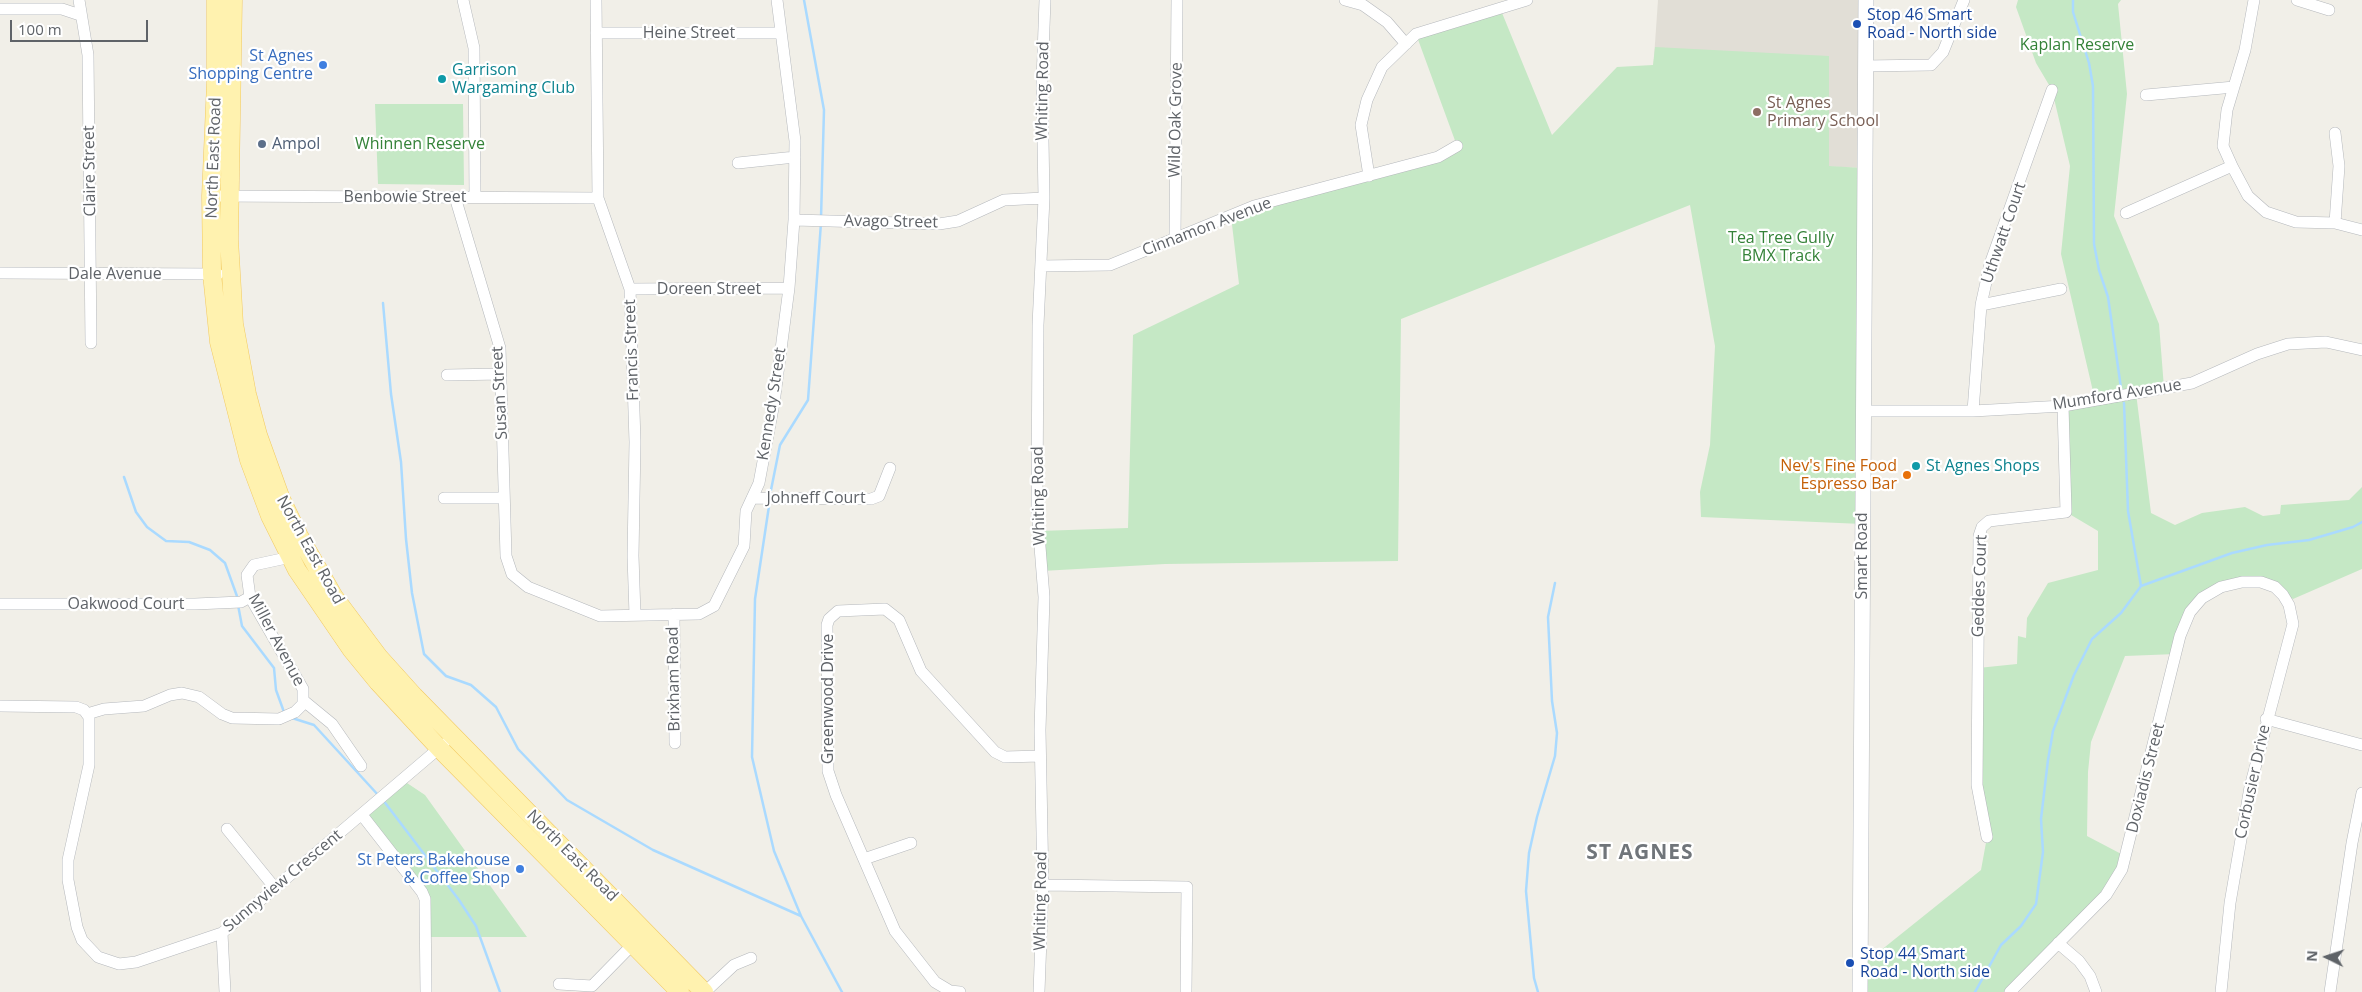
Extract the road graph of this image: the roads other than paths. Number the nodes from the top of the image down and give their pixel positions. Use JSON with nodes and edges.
{"nodes":[{"id":1,"x":79,"y":0,"type":"edge"},
{"id":2,"x":216,"y":0,"type":"edge"},
{"id":3,"x":223,"y":0,"type":"edge"},
{"id":4,"x":233,"y":0,"type":"edge"},
{"id":5,"x":463,"y":0,"type":"edge"},
{"id":6,"x":596,"y":0,"type":"edge"},
{"id":7,"x":777,"y":0,"type":"edge"},
{"id":8,"x":1045,"y":0,"type":"edge"},
{"id":9,"x":1177,"y":0,"type":"edge"},
{"id":10,"x":1345,"y":0,"type":"edge"},
{"id":11,"x":1527,"y":0,"type":"edge"},
{"id":12,"x":1866,"y":0,"type":"edge"},
{"id":13,"x":1964,"y":0,"type":"edge"},
{"id":14,"x":2254,"y":0,"type":"edge"},
{"id":15,"x":2297,"y":0,"type":"edge"},
{"id":16,"x":0,"y":9,"type":"edge"},
{"id":17,"x":2329,"y":10,"type":"dead end"},
{"id":18,"x":80,"y":15,"type":"junction"},
{"id":19,"x":216,"y":26,"type":"junction"},
{"id":20,"x":596,"y":33,"type":"junction"},
{"id":21,"x":781,"y":33,"type":"junction"},
{"id":22,"x":1406,"y":44,"type":"junction"},
{"id":23,"x":1865,"y":66,"type":"junction"},
{"id":24,"x":2234,"y":86,"type":"junction"},
{"id":25,"x":2052,"y":90,"type":"dead end"},
{"id":26,"x":2146,"y":95,"type":"dead end"},
{"id":27,"x":2336,"y":133,"type":"dead end"},
{"id":28,"x":1457,"y":146,"type":"dead end"},
{"id":29,"x":795,"y":157,"type":"junction"},
{"id":30,"x":738,"y":163,"type":"dead end"},
{"id":31,"x":2232,"y":166,"type":"junction"},
{"id":32,"x":1369,"y":176,"type":"junction"},
{"id":33,"x":211,"y":196,"type":"junction"},
{"id":34,"x":229,"y":196,"type":"junction"},
{"id":35,"x":455,"y":197,"type":"junction"},
{"id":36,"x":475,"y":197,"type":"junction"},
{"id":37,"x":598,"y":198,"type":"junction"},
{"id":38,"x":1044,"y":198,"type":"junction"},
{"id":39,"x":2126,"y":213,"type":"dead end"},
{"id":40,"x":794,"y":220,"type":"junction"},
{"id":41,"x":2335,"y":223,"type":"junction"},
{"id":42,"x":2362,"y":230,"type":"edge"},
{"id":43,"x":1174,"y":239,"type":"junction"},
{"id":44,"x":1041,"y":266,"type":"junction"},
{"id":45,"x":0,"y":273,"type":"edge"},
{"id":46,"x":91,"y":274,"type":"junction"},
{"id":47,"x":212,"y":274,"type":"junction"},
{"id":48,"x":230,"y":274,"type":"junction"},
{"id":49,"x":789,"y":288,"type":"junction"},
{"id":50,"x":630,"y":289,"type":"junction"},
{"id":51,"x":2061,"y":289,"type":"dead end"},
{"id":52,"x":1981,"y":304,"type":"junction"},
{"id":53,"x":91,"y":343,"type":"dead end"},
{"id":54,"x":2362,"y":350,"type":"edge"},
{"id":55,"x":500,"y":374,"type":"junction"},
{"id":56,"x":447,"y":375,"type":"dead end"},
{"id":57,"x":2063,"y":406,"type":"junction"},
{"id":58,"x":1973,"y":410,"type":"junction"},
{"id":59,"x":1863,"y":411,"type":"junction"},
{"id":60,"x":890,"y":468,"type":"dead end"},
{"id":61,"x":444,"y":498,"type":"dead end"},
{"id":62,"x":504,"y":498,"type":"junction"},
{"id":63,"x":752,"y":498,"type":"junction"},
{"id":64,"x":291,"y":557,"type":"junction"},
{"id":65,"x":2268,"y":584,"type":"joint"},
{"id":66,"x":528,"y":588,"type":"joint"},
{"id":67,"x":241,"y":600,"type":"junction"},
{"id":68,"x":0,"y":604,"type":"edge"},
{"id":69,"x":674,"y":614,"type":"junction"},
{"id":70,"x":635,"y":615,"type":"junction"},
{"id":71,"x":304,"y":701,"type":"junction"},
{"id":72,"x":0,"y":706,"type":"edge"},
{"id":73,"x":88,"y":714,"type":"junction"},
{"id":74,"x":2266,"y":719,"type":"junction"},
{"id":75,"x":454,"y":736,"type":"junction"},
{"id":76,"x":675,"y":743,"type":"dead end"},
{"id":77,"x":2362,"y":744,"type":"edge"},
{"id":78,"x":440,"y":749,"type":"junction"},
{"id":79,"x":1040,"y":756,"type":"junction"},
{"id":80,"x":361,"y":766,"type":"dead end"},
{"id":81,"x":2362,"y":792,"type":"edge"},
{"id":82,"x":362,"y":815,"type":"junction"},
{"id":83,"x":227,"y":829,"type":"dead end"},
{"id":84,"x":1987,"y":837,"type":"dead end"},
{"id":85,"x":911,"y":843,"type":"dead end"},
{"id":86,"x":864,"y":860,"type":"junction"},
{"id":87,"x":1043,"y":885,"type":"junction"},
{"id":88,"x":275,"y":888,"type":"junction"},
{"id":89,"x":645,"y":931,"type":"junction"},
{"id":90,"x":222,"y":933,"type":"junction"},
{"id":91,"x":2058,"y":943,"type":"junction"},
{"id":92,"x":633,"y":944,"type":"junction"},
{"id":93,"x":751,"y":958,"type":"dead end"},
{"id":94,"x":559,"y":984,"type":"dead end"},
{"id":95,"x":225,"y":992,"type":"edge"},
{"id":96,"x":426,"y":992,"type":"edge"},
{"id":97,"x":680,"y":992,"type":"edge"},
{"id":98,"x":704,"y":992,"type":"edge"},
{"id":99,"x":960,"y":992,"type":"edge"},
{"id":100,"x":1039,"y":992,"type":"edge"},
{"id":101,"x":1186,"y":992,"type":"edge"},
{"id":102,"x":1860,"y":992,"type":"edge"},
{"id":103,"x":2010,"y":992,"type":"edge"},
{"id":104,"x":2096,"y":992,"type":"edge"},
{"id":105,"x":2221,"y":992,"type":"edge"},
{"id":106,"x":2330,"y":992,"type":"edge"}],
"edges":[{"from":1,"to":18,"type":"street","name":"Claire Street"},
{"from":2,"to":19,"type":"main road","name":"North East Road"},
{"from":3,"to":19,"type":"main road"},
{"from":4,"to":34,"type":"main road","name":"North East Road"},
{"from":5,"to":36,"type":"street"},
{"from":6,"to":20,"type":"street","name":"Francis Street"},
{"from":7,"to":21,"type":"street","name":"Kennedy Street"},
{"from":8,"to":38,"type":"street","name":"Whiting Road"},
{"from":9,"to":43,"type":"street","name":"Wild Oak Grove"},
{"from":10,"to":22,"type":"street"},
{"from":11,"to":22,"type":"street"},
{"from":12,"to":23,"type":"main road","name":"Smart Road"},
{"from":13,"to":23,"type":"street"},
{"from":14,"to":24,"type":"street"},
{"from":15,"to":17,"type":"street"},
{"from":16,"to":18,"type":"street"},
{"from":18,"to":46,"type":"street","name":"Claire Street"},
{"from":19,"to":33,"type":"main road","name":"North East Road"},
{"from":20,"to":21,"type":"street","name":"Heine Street"},
{"from":20,"to":37,"type":"street","name":"Francis Street"},
{"from":21,"to":29,"type":"street","name":"Kennedy Street"},
{"from":22,"to":32,"type":"street"},
{"from":23,"to":59,"type":"main road","name":"Smart Road"},
{"from":24,"to":26,"type":"street"},
{"from":24,"to":31,"type":"street"},
{"from":25,"to":52,"type":"street","name":"Uthwatt Court"},
{"from":27,"to":41,"type":"street"},
{"from":28,"to":32,"type":"street","name":"Cinnamon Avenue"},
{"from":29,"to":30,"type":"street"},
{"from":29,"to":40,"type":"street","name":"Kennedy Street"},
{"from":31,"to":39,"type":"street"},
{"from":31,"to":41,"type":"street"},
{"from":32,"to":43,"type":"street","name":"Cinnamon Avenue"},
{"from":33,"to":34,"type":"street","name":"Benbowie Street"},
{"from":33,"to":47,"type":"main road","name":"North East Road"},
{"from":34,"to":35,"type":"street","name":"Benbowie Street"},
{"from":34,"to":48,"type":"main road","name":"North East Road"},
{"from":35,"to":36,"type":"street","name":"Benbowie Street"},
{"from":35,"to":55,"type":"street","name":"Susan Street"},
{"from":36,"to":37,"type":"street","name":"Benbowie Street"},
{"from":37,"to":50,"type":"street","name":"Francis Street"},
{"from":38,"to":40,"type":"street","name":"Avago Street"},
{"from":38,"to":44,"type":"street","name":"Whiting Road"},
{"from":40,"to":49,"type":"street","name":"Kennedy Street"},
{"from":41,"to":42,"type":"street"},
{"from":43,"to":44,"type":"street","name":"Cinnamon Avenue"},
{"from":44,"to":79,"type":"street","name":"Whiting Road"},
{"from":45,"to":46,"type":"street","name":"Dale Avenue"},
{"from":46,"to":47,"type":"street","name":"Dale Avenue"},
{"from":46,"to":53,"type":"street","name":"Claire Street"},
{"from":47,"to":48,"type":"street","name":"Dale Avenue"},
{"from":47,"to":64,"type":"main road","name":"North East Road"},
{"from":48,"to":75,"type":"main road","name":"North East Road"},
{"from":49,"to":50,"type":"street","name":"Doreen Street"},
{"from":49,"to":63,"type":"street","name":"Kennedy Street"},
{"from":50,"to":70,"type":"street","name":"Francis Street"},
{"from":51,"to":52,"type":"street"},
{"from":52,"to":58,"type":"street","name":"Uthwatt Court"},
{"from":54,"to":57,"type":"street","name":"Mumford Avenue"},
{"from":55,"to":56,"type":"street"},
{"from":55,"to":62,"type":"street","name":"Susan Street"},
{"from":57,"to":58,"type":"street","name":"Mumford Avenue"},
{"from":57,"to":84,"type":"street","name":"Geddes Court"},
{"from":58,"to":59,"type":"street","name":"Mumford Avenue"},
{"from":59,"to":102,"type":"main road","name":"Smart Road"},
{"from":60,"to":63,"type":"street","name":"Johneff Court"},
{"from":61,"to":62,"type":"street"},
{"from":62,"to":66,"type":"street","name":"Susan Street"},
{"from":63,"to":69,"type":"street","name":"Kennedy Street"},
{"from":64,"to":67,"type":"street","name":"Miller Avenue"},
{"from":64,"to":78,"type":"main road","name":"North East Road"},
{"from":65,"to":74,"type":"street","name":"Corbusier Drive"},
{"from":65,"to":91,"type":"street","name":"Doxiadis Street"},
{"from":66,"to":70,"type":"street","name":"Kennedy Street"},
{"from":67,"to":68,"type":"street","name":"Oakwood Court"},
{"from":67,"to":71,"type":"street","name":"Miller Avenue"},
{"from":69,"to":70,"type":"street","name":"Kennedy Street"},
{"from":69,"to":76,"type":"street","name":"Brixham Road"},
{"from":71,"to":73,"type":"street","name":"Miller Avenue"},
{"from":71,"to":80,"type":"street"},
{"from":72,"to":73,"type":"street"},
{"from":73,"to":90,"type":"street","name":"Sunnyview Crescent"},
{"from":74,"to":77,"type":"street"},
{"from":74,"to":105,"type":"street","name":"Corbusier Drive"},
{"from":75,"to":78,"type":"street","name":"Sunnyview Crescent"},
{"from":75,"to":89,"type":"main road","name":"North East Road"},
{"from":78,"to":82,"type":"street","name":"Sunnyview Crescent"},
{"from":78,"to":92,"type":"main road","name":"North East Road"},
{"from":79,"to":86,"type":"street","name":"Greenwood Drive"},
{"from":79,"to":87,"type":"street","name":"Whiting Road"},
{"from":81,"to":106,"type":"street"},
{"from":82,"to":88,"type":"street","name":"Sunnyview Crescent"},
{"from":82,"to":96,"type":"street"},
{"from":83,"to":88,"type":"street"},
{"from":85,"to":86,"type":"street"},
{"from":86,"to":99,"type":"street","name":"Greenwood Drive"},
{"from":87,"to":100,"type":"street","name":"Whiting Road"},
{"from":87,"to":101,"type":"street"},
{"from":88,"to":90,"type":"street","name":"Sunnyview Crescent"},
{"from":89,"to":92,"type":"street"},
{"from":89,"to":98,"type":"main road","name":"North East Road"},
{"from":90,"to":95,"type":"street"},
{"from":91,"to":103,"type":"street","name":"Doxiadis Street"},
{"from":91,"to":104,"type":"street"},
{"from":92,"to":94,"type":"street"},
{"from":92,"to":97,"type":"main road","name":"North East Road"},
{"from":93,"to":98,"type":"street"}]}
